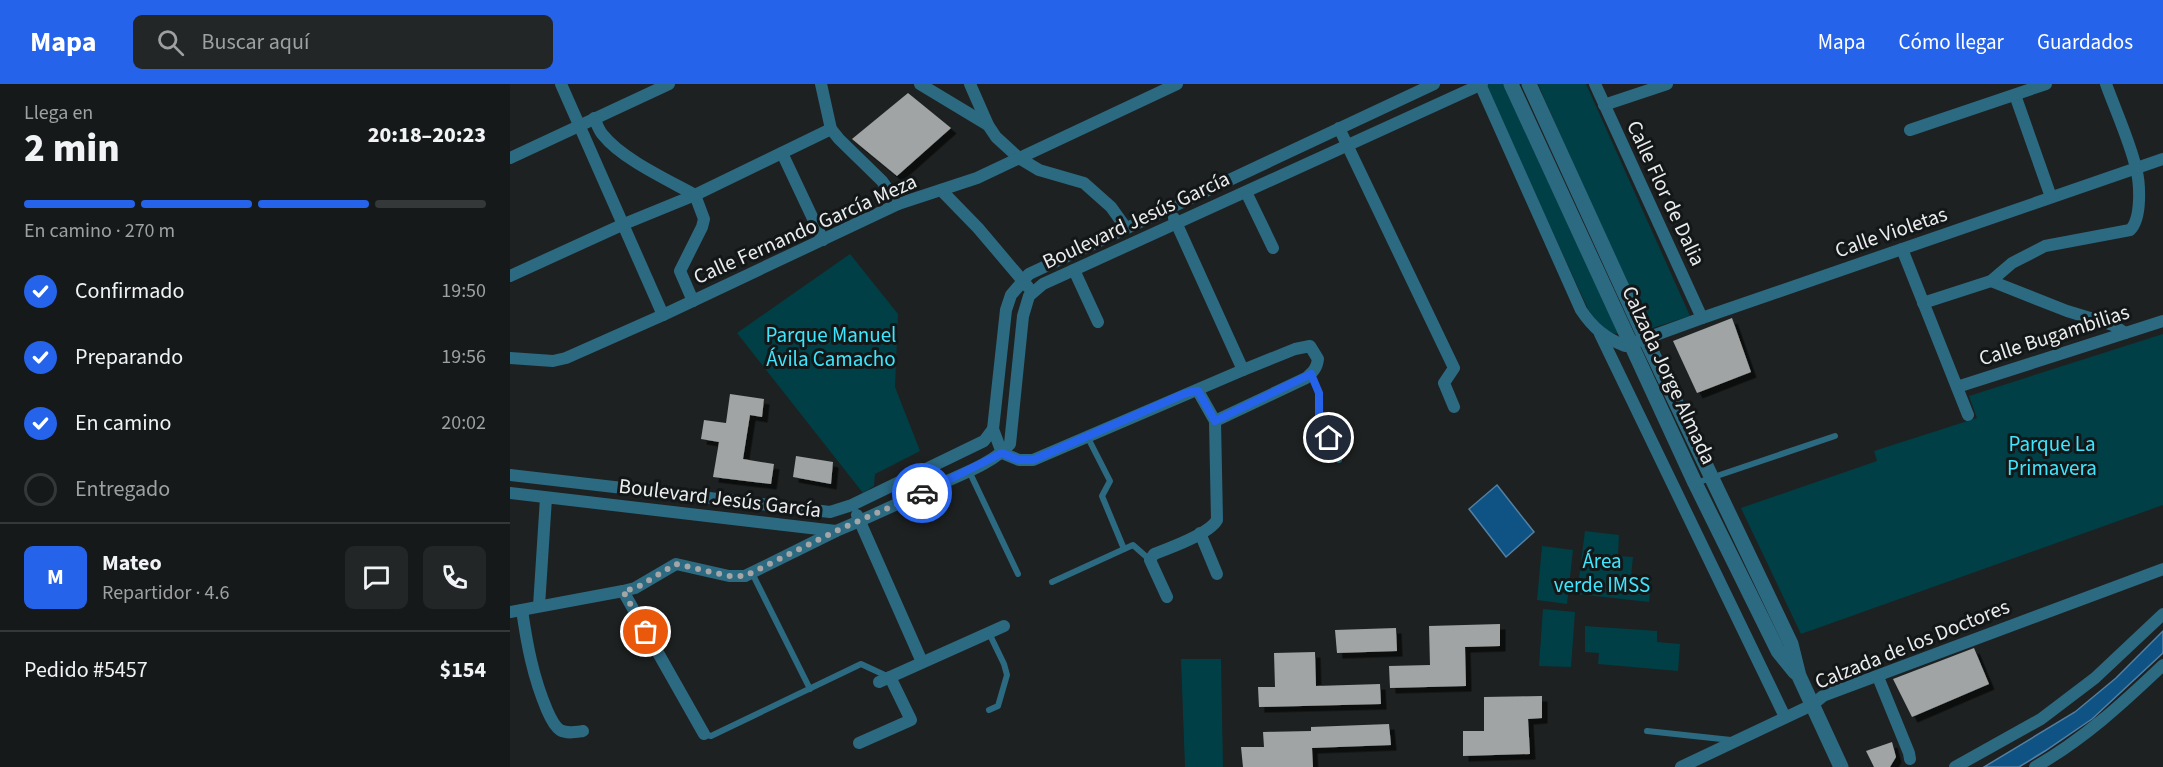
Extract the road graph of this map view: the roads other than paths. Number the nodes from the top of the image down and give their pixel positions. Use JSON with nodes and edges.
{"nodes":[{"id":1,"x":561,"y":84,"type":"edge"},
{"id":2,"x":669,"y":84,"type":"edge"},
{"id":3,"x":821,"y":84,"type":"edge"},
{"id":4,"x":920,"y":84,"type":"edge"},
{"id":5,"x":970,"y":84,"type":"edge"},
{"id":6,"x":1177,"y":84,"type":"edge"},
{"id":7,"x":1434,"y":84,"type":"edge"},
{"id":8,"x":1511,"y":84,"type":"edge"},
{"id":9,"x":1529,"y":84,"type":"edge"},
{"id":10,"x":1595,"y":84,"type":"edge"},
{"id":11,"x":1667,"y":84,"type":"edge"},
{"id":12,"x":2046,"y":84,"type":"edge"},
{"id":13,"x":2106,"y":84,"type":"edge"},
{"id":14,"x":1481,"y":85,"type":"edge"},
{"id":15,"x":2015,"y":94,"type":"junction"},
{"id":16,"x":1605,"y":105,"type":"junction"},
{"id":17,"x":594,"y":118,"type":"junction"},
{"id":18,"x":579,"y":125,"type":"junction"},
{"id":19,"x":988,"y":125,"type":"junction"},
{"id":20,"x":1339,"y":128,"type":"junction"},
{"id":21,"x":831,"y":129,"type":"junction"},
{"id":22,"x":1910,"y":130,"type":"dead end"},
{"id":23,"x":1348,"y":145,"type":"junction"},
{"id":24,"x":782,"y":153,"type":"junction"},
{"id":25,"x":510,"y":158,"type":"edge"},
{"id":26,"x":1019,"y":158,"type":"junction"},
{"id":27,"x":2163,"y":159,"type":"edge"},
{"id":28,"x":2136,"y":168,"type":"junction"},
{"id":29,"x":941,"y":190,"type":"junction"},
{"id":30,"x":1246,"y":192,"type":"junction"},
{"id":31,"x":695,"y":195,"type":"junction"},
{"id":32,"x":2051,"y":198,"type":"junction"},
{"id":33,"x":898,"y":204,"type":"junction"},
{"id":34,"x":1169,"y":208,"type":"junction"},
{"id":35,"x":1177,"y":223,"type":"junction"},
{"id":36,"x":624,"y":224,"type":"junction"},
{"id":37,"x":1126,"y":228,"type":"junction"},
{"id":38,"x":823,"y":240,"type":"junction"},
{"id":39,"x":1273,"y":249,"type":"dead end"},
{"id":40,"x":1902,"y":249,"type":"junction"},
{"id":41,"x":1074,"y":270,"type":"junction"},
{"id":42,"x":510,"y":276,"type":"edge"},
{"id":43,"x":1022,"y":281,"type":"junction"},
{"id":44,"x":1991,"y":281,"type":"junction"},
{"id":45,"x":1033,"y":292,"type":"junction"},
{"id":46,"x":693,"y":301,"type":"junction"},
{"id":47,"x":1923,"y":303,"type":"junction"},
{"id":48,"x":663,"y":315,"type":"junction"},
{"id":49,"x":1702,"y":318,"type":"junction"},
{"id":50,"x":2163,"y":321,"type":"edge"},
{"id":51,"x":1098,"y":322,"type":"dead end"},
{"id":52,"x":1600,"y":333,"type":"junction"},
{"id":53,"x":2125,"y":333,"type":"junction"},
{"id":54,"x":1639,"y":342,"type":"junction"},
{"id":55,"x":510,"y":358,"type":"edge"},
{"id":56,"x":1243,"y":370,"type":"junction"},
{"id":57,"x":1311,"y":374,"type":"junction"},
{"id":58,"x":1957,"y":387,"type":"junction"},
{"id":59,"x":1198,"y":391,"type":"junction"},
{"id":60,"x":1454,"y":407,"type":"dead end"},
{"id":61,"x":1968,"y":415,"type":"dead end"},
{"id":62,"x":1215,"y":421,"type":"junction"},
{"id":63,"x":993,"y":429,"type":"junction"},
{"id":64,"x":1088,"y":436,"type":"junction"},
{"id":65,"x":1835,"y":436,"type":"dead end"},
{"id":66,"x":1002,"y":453,"type":"junction"},
{"id":67,"x":1339,"y":460,"type":"dead end"},
{"id":68,"x":968,"y":471,"type":"junction"},
{"id":69,"x":510,"y":474,"type":"edge"},
{"id":70,"x":1710,"y":477,"type":"junction"},
{"id":71,"x":1695,"y":483,"type":"junction"},
{"id":72,"x":510,"y":493,"type":"edge"},
{"id":73,"x":546,"y":498,"type":"junction"},
{"id":74,"x":852,"y":505,"type":"junction"},
{"id":75,"x":859,"y":521,"type":"junction"},
{"id":76,"x":836,"y":531,"type":"junction"},
{"id":77,"x":1200,"y":533,"type":"junction"},
{"id":78,"x":1124,"y":549,"type":"junction"},
{"id":79,"x":1150,"y":560,"type":"junction"},
{"id":80,"x":2163,"y":569,"type":"edge"},
{"id":81,"x":752,"y":573,"type":"junction"},
{"id":82,"x":1018,"y":574,"type":"dead end"},
{"id":83,"x":1217,"y":574,"type":"dead end"},
{"id":84,"x":1052,"y":582,"type":"dead end"},
{"id":85,"x":623,"y":591,"type":"junction"},
{"id":86,"x":1167,"y":597,"type":"dead end"},
{"id":87,"x":539,"y":606,"type":"junction"},
{"id":88,"x":516,"y":611,"type":"edge"},
{"id":89,"x":2163,"y":614,"type":"edge"},
{"id":90,"x":1004,"y":626,"type":"dead end"},
{"id":91,"x":989,"y":633,"type":"junction"},
{"id":92,"x":922,"y":662,"type":"junction"},
{"id":93,"x":2163,"y":665,"type":"edge"},
{"id":94,"x":1799,"y":676,"type":"junction"},
{"id":95,"x":1878,"y":677,"type":"junction"},
{"id":96,"x":885,"y":680,"type":"junction"},
{"id":97,"x":810,"y":688,"type":"junction"},
{"id":98,"x":1812,"y":705,"type":"junction"},
{"id":99,"x":989,"y":710,"type":"dead end"},
{"id":100,"x":1785,"y":717,"type":"junction"},
{"id":101,"x":584,"y":731,"type":"dead end"},
{"id":102,"x":1647,"y":731,"type":"dead end"},
{"id":103,"x":704,"y":734,"type":"joint"},
{"id":104,"x":1737,"y":741,"type":"junction"},
{"id":105,"x":859,"y":743,"type":"dead end"},
{"id":106,"x":1908,"y":763,"type":"edge"},
{"id":107,"x":1681,"y":767,"type":"edge"},
{"id":108,"x":1841,"y":767,"type":"edge"},
{"id":109,"x":1955,"y":767,"type":"edge"},
{"id":110,"x":2035,"y":767,"type":"edge"}],
"edges":[{"from":1,"to":18,"type":"street"},
{"from":2,"to":17,"type":"street"},
{"from":3,"to":21,"type":"street"},
{"from":4,"to":19,"type":"street"},
{"from":5,"to":19,"type":"street"},
{"from":6,"to":26,"type":"street","name":"Calle Fernando García Meza"},
{"from":7,"to":20,"type":"street","name":"Boulevard Jesús García"},
{"from":8,"to":54,"type":"street","name":"Calzada Jorge Almada"},
{"from":9,"to":54,"type":"street","name":"Calzada Jorge Almada"},
{"from":10,"to":16,"type":"street","name":"Calle Flor de Dalia"},
{"from":11,"to":16,"type":"street"},
{"from":12,"to":15,"type":"street"},
{"from":13,"to":28,"type":"street"},
{"from":14,"to":23,"type":"street","name":"Boulevard Jesús García"},
{"from":14,"to":52,"type":"street"},
{"from":15,"to":22,"type":"street"},
{"from":15,"to":32,"type":"street"},
{"from":16,"to":49,"type":"street","name":"Calle Flor de Dalia"},
{"from":17,"to":18,"type":"street"},
{"from":17,"to":31,"type":"street"},
{"from":18,"to":25,"type":"street"},
{"from":18,"to":36,"type":"street"},
{"from":19,"to":26,"type":"street"},
{"from":20,"to":23,"type":"street"},
{"from":20,"to":34,"type":"street","name":"Boulevard Jesús García"},
{"from":21,"to":24,"type":"street"},
{"from":21,"to":33,"type":"street"},
{"from":23,"to":30,"type":"street","name":"Boulevard Jesús García"},
{"from":23,"to":60,"type":"street"},
{"from":24,"to":31,"type":"street"},
{"from":24,"to":38,"type":"street"},
{"from":26,"to":29,"type":"street","name":"Calle Fernando García Meza"},
{"from":26,"to":37,"type":"street"},
{"from":27,"to":28,"type":"street","name":"Calle Violetas"},
{"from":28,"to":32,"type":"street","name":"Calle Violetas"},
{"from":28,"to":44,"type":"street"},
{"from":29,"to":33,"type":"street","name":"Calle Fernando García Meza"},
{"from":29,"to":43,"type":"street"},
{"from":30,"to":35,"type":"street","name":"Boulevard Jesús García"},
{"from":30,"to":39,"type":"street"},
{"from":31,"to":36,"type":"street"},
{"from":31,"to":46,"type":"street"},
{"from":32,"to":40,"type":"street","name":"Calle Violetas"},
{"from":33,"to":38,"type":"street","name":"Calle Fernando García Meza"},
{"from":34,"to":35,"type":"street"},
{"from":34,"to":37,"type":"street","name":"Boulevard Jesús García"},
{"from":35,"to":41,"type":"street","name":"Boulevard Jesús García"},
{"from":35,"to":56,"type":"street"},
{"from":36,"to":42,"type":"street"},
{"from":36,"to":48,"type":"street"},
{"from":37,"to":43,"type":"street","name":"Boulevard Jesús García"},
{"from":38,"to":46,"type":"street","name":"Calle Fernando García Meza"},
{"from":40,"to":47,"type":"street"},
{"from":40,"to":49,"type":"street","name":"Calle Violetas"},
{"from":41,"to":45,"type":"street","name":"Boulevard Jesús García"},
{"from":41,"to":51,"type":"street"},
{"from":43,"to":45,"type":"street"},
{"from":43,"to":63,"type":"street","name":"Boulevard Jesús García"},
{"from":44,"to":47,"type":"street"},
{"from":44,"to":53,"type":"street"},
{"from":45,"to":66,"type":"street","name":"Boulevard Jesús García"},
{"from":46,"to":48,"type":"street","name":"Calle Fernando García Meza"},
{"from":47,"to":58,"type":"street"},
{"from":48,"to":55,"type":"street","name":"Calle Fernando García Meza"},
{"from":49,"to":54,"type":"street","name":"Calle Violetas"},
{"from":50,"to":53,"type":"street","name":"Calle Bugambilias"},
{"from":52,"to":54,"type":"street"},
{"from":52,"to":100,"type":"street"},
{"from":53,"to":58,"type":"street","name":"Calle Bugambilias"},
{"from":54,"to":70,"type":"street","name":"Calzada Jorge Almada"},
{"from":54,"to":71,"type":"street","name":"Calzada Jorge Almada"},
{"from":56,"to":57,"type":"street"},
{"from":56,"to":59,"type":"street"},
{"from":57,"to":62,"type":"street"},
{"from":57,"to":67,"type":"lane"},
{"from":58,"to":61,"type":"street"},
{"from":59,"to":62,"type":"street"},
{"from":59,"to":64,"type":"street"},
{"from":62,"to":77,"type":"street"},
{"from":63,"to":66,"type":"street"},
{"from":63,"to":74,"type":"street","name":"Boulevard Jesús García"},
{"from":64,"to":66,"type":"street"},
{"from":64,"to":78,"type":"lane"},
{"from":65,"to":70,"type":"lane"},
{"from":66,"to":68,"type":"street","name":"Boulevard Jesús García"},
{"from":68,"to":75,"type":"street","name":"Boulevard Jesús García"},
{"from":68,"to":82,"type":"lane"},
{"from":69,"to":74,"type":"street","name":"Boulevard Jesús García"},
{"from":70,"to":71,"type":"lane"},
{"from":70,"to":94,"type":"street","name":"Calzada Jorge Almada"},
{"from":71,"to":94,"type":"street","name":"Calzada Jorge Almada"},
{"from":72,"to":73,"type":"street","name":"Boulevard Jesús García"},
{"from":73,"to":76,"type":"street","name":"Boulevard Jesús García"},
{"from":73,"to":87,"type":"street"},
{"from":74,"to":75,"type":"street"},
{"from":75,"to":76,"type":"street","name":"Boulevard Jesús García"},
{"from":75,"to":92,"type":"street"},
{"from":76,"to":81,"type":"street"},
{"from":77,"to":79,"type":"street"},
{"from":77,"to":83,"type":"street"},
{"from":78,"to":79,"type":"lane"},
{"from":78,"to":84,"type":"lane"},
{"from":79,"to":86,"type":"street"},
{"from":80,"to":95,"type":"street","name":"Calzada de los Doctores"},
{"from":81,"to":85,"type":"street"},
{"from":81,"to":97,"type":"lane"},
{"from":85,"to":87,"type":"street"},
{"from":85,"to":103,"type":"street"},
{"from":87,"to":88,"type":"street"},
{"from":88,"to":101,"type":"street"},
{"from":89,"to":109,"type":"street"},
{"from":90,"to":91,"type":"street"},
{"from":91,"to":92,"type":"street"},
{"from":91,"to":99,"type":"lane"},
{"from":92,"to":96,"type":"street"},
{"from":93,"to":110,"type":"street"},
{"from":94,"to":98,"type":"street","name":"Calzada Jorge Almada"},
{"from":95,"to":98,"type":"street","name":"Calzada de los Doctores"},
{"from":95,"to":106,"type":"street"},
{"from":96,"to":97,"type":"lane"},
{"from":96,"to":105,"type":"street"},
{"from":97,"to":103,"type":"lane"},
{"from":98,"to":100,"type":"street","name":"Calzada de los Doctores"},
{"from":98,"to":108,"type":"street","name":"Calzada Jorge Almada"},
{"from":100,"to":104,"type":"street","name":"Calzada de los Doctores"},
{"from":102,"to":104,"type":"lane"},
{"from":104,"to":107,"type":"street","name":"Calzada de los Doctores"}]}
